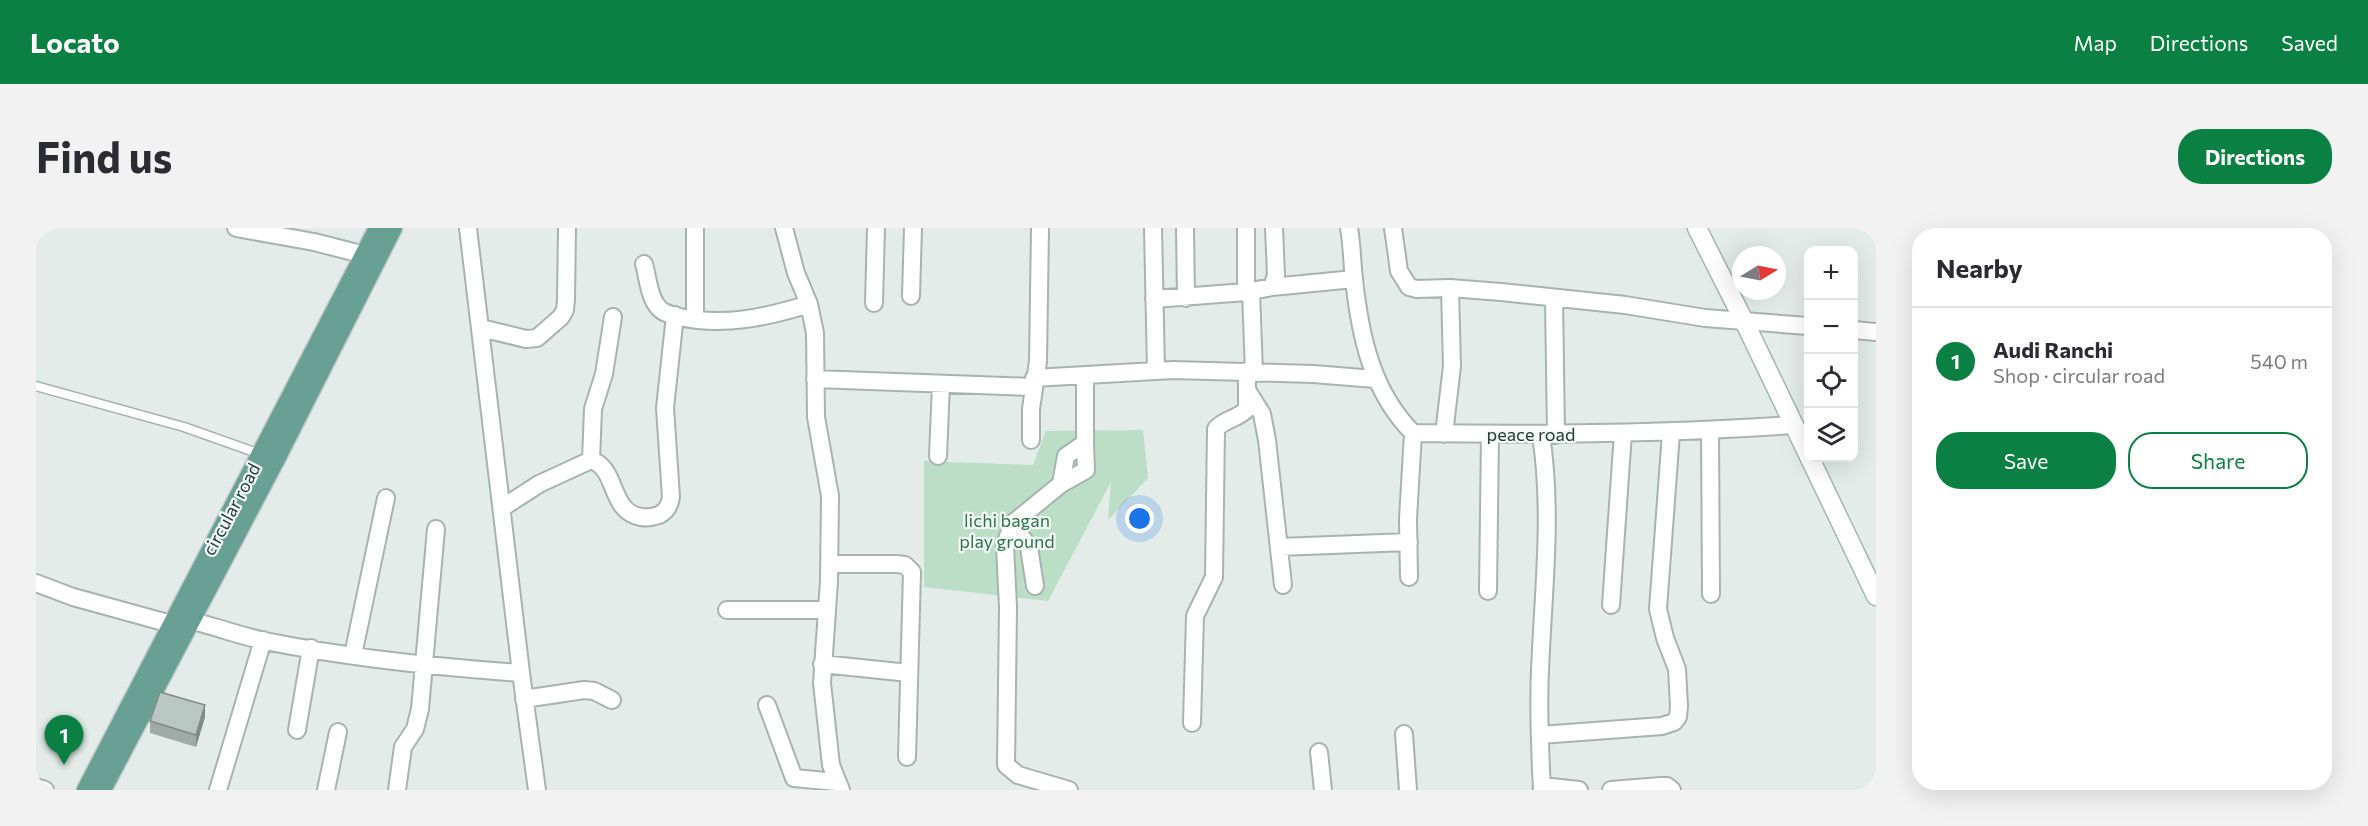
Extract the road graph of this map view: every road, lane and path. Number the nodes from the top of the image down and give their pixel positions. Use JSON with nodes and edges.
{"nodes":[{"id":1,"x":378,"y":228,"type":"edge"},
{"id":2,"x":393,"y":228,"type":"edge"},
{"id":3,"x":468,"y":228,"type":"edge"},
{"id":4,"x":567,"y":228,"type":"edge"},
{"id":5,"x":695,"y":228,"type":"edge"},
{"id":6,"x":784,"y":228,"type":"edge"},
{"id":7,"x":876,"y":228,"type":"edge"},
{"id":8,"x":913,"y":228,"type":"edge"},
{"id":9,"x":1040,"y":228,"type":"edge"},
{"id":10,"x":1153,"y":228,"type":"edge"},
{"id":11,"x":1185,"y":228,"type":"edge"},
{"id":12,"x":1246,"y":228,"type":"edge"},
{"id":13,"x":1274,"y":228,"type":"edge"},
{"id":14,"x":1349,"y":228,"type":"edge"},
{"id":15,"x":1393,"y":228,"type":"edge"},
{"id":16,"x":1697,"y":228,"type":"edge"},
{"id":17,"x":244,"y":229,"type":"edge"},
{"id":18,"x":365,"y":255,"type":"junction"},
{"id":19,"x":645,"y":264,"type":"dead end"},
{"id":20,"x":1354,"y":279,"type":"junction"},
{"id":21,"x":1272,"y":287,"type":"junction"},
{"id":22,"x":1450,"y":288,"type":"junction"},
{"id":23,"x":1249,"y":292,"type":"junction"},
{"id":24,"x":911,"y":296,"type":"dead end"},
{"id":25,"x":1186,"y":298,"type":"junction"},
{"id":26,"x":1554,"y":298,"type":"junction"},
{"id":27,"x":1154,"y":299,"type":"junction"},
{"id":28,"x":874,"y":303,"type":"dead end"},
{"id":29,"x":809,"y":304,"type":"junction"},
{"id":30,"x":675,"y":315,"type":"junction"},
{"id":31,"x":613,"y":317,"type":"dead end"},
{"id":32,"x":695,"y":320,"type":"junction"},
{"id":33,"x":1744,"y":321,"type":"junction"},
{"id":34,"x":1804,"y":326,"type":"edge"},
{"id":35,"x":481,"y":328,"type":"junction"},
{"id":36,"x":1858,"y":330,"type":"edge"},
{"id":37,"x":1876,"y":332,"type":"edge"},
{"id":38,"x":1156,"y":371,"type":"junction"},
{"id":39,"x":1251,"y":372,"type":"junction"},
{"id":40,"x":1085,"y":375,"type":"junction"},
{"id":41,"x":815,"y":379,"type":"junction"},
{"id":42,"x":1375,"y":379,"type":"junction"},
{"id":43,"x":1033,"y":383,"type":"junction"},
{"id":44,"x":941,"y":384,"type":"junction"},
{"id":45,"x":36,"y":386,"type":"edge"},
{"id":46,"x":1247,"y":390,"type":"junction"},
{"id":47,"x":1792,"y":425,"type":"junction"},
{"id":48,"x":1710,"y":430,"type":"junction"},
{"id":49,"x":1413,"y":433,"type":"junction"},
{"id":50,"x":1623,"y":433,"type":"junction"},
{"id":51,"x":1671,"y":433,"type":"junction"},
{"id":52,"x":1444,"y":434,"type":"junction"},
{"id":53,"x":1490,"y":435,"type":"junction"},
{"id":54,"x":1549,"y":435,"type":"junction"},
{"id":55,"x":1031,"y":440,"type":"dead end"},
{"id":56,"x":260,"y":454,"type":"junction"},
{"id":57,"x":938,"y":456,"type":"dead end"},
{"id":58,"x":591,"y":460,"type":"junction"},
{"id":59,"x":386,"y":498,"type":"dead end"},
{"id":60,"x":502,"y":508,"type":"junction"},
{"id":61,"x":1012,"y":524,"type":"junction"},
{"id":62,"x":436,"y":529,"type":"dead end"},
{"id":63,"x":1409,"y":542,"type":"junction"},
{"id":64,"x":1278,"y":547,"type":"junction"},
{"id":65,"x":830,"y":564,"type":"junction"},
{"id":66,"x":1409,"y":577,"type":"dead end"},
{"id":67,"x":36,"y":583,"type":"edge"},
{"id":68,"x":1283,"y":585,"type":"dead end"},
{"id":69,"x":1035,"y":586,"type":"dead end"},
{"id":70,"x":1488,"y":591,"type":"dead end"},
{"id":71,"x":1712,"y":594,"type":"dead end"},
{"id":72,"x":1876,"y":596,"type":"edge"},
{"id":73,"x":1611,"y":605,"type":"dead end"},
{"id":74,"x":727,"y":610,"type":"dead end"},
{"id":75,"x":827,"y":610,"type":"junction"},
{"id":76,"x":178,"y":620,"type":"junction"},
{"id":77,"x":263,"y":640,"type":"junction"},
{"id":78,"x":311,"y":648,"type":"junction"},
{"id":79,"x":353,"y":655,"type":"junction"},
{"id":80,"x":822,"y":664,"type":"junction"},
{"id":81,"x":425,"y":666,"type":"junction"},
{"id":82,"x":521,"y":673,"type":"junction"},
{"id":83,"x":909,"y":673,"type":"junction"},
{"id":84,"x":524,"y":699,"type":"junction"},
{"id":85,"x":612,"y":700,"type":"dead end"},
{"id":86,"x":767,"y":705,"type":"dead end"},
{"id":87,"x":1192,"y":723,"type":"dead end"},
{"id":88,"x":297,"y":730,"type":"dead end"},
{"id":89,"x":338,"y":732,"type":"dead end"},
{"id":90,"x":1404,"y":734,"type":"dead end"},
{"id":91,"x":1540,"y":735,"type":"junction"},
{"id":92,"x":1318,"y":752,"type":"dead end"},
{"id":93,"x":906,"y":757,"type":"dead end"},
{"id":94,"x":839,"y":786,"type":"edge"},
{"id":95,"x":36,"y":787,"type":"edge"},
{"id":96,"x":1542,"y":788,"type":"edge"},
{"id":97,"x":45,"y":790,"type":"edge"},
{"id":98,"x":86,"y":790,"type":"edge"},
{"id":99,"x":102,"y":790,"type":"edge"},
{"id":100,"x":218,"y":790,"type":"edge"},
{"id":101,"x":326,"y":790,"type":"edge"},
{"id":102,"x":397,"y":790,"type":"edge"},
{"id":103,"x":537,"y":790,"type":"edge"},
{"id":104,"x":1069,"y":790,"type":"edge"},
{"id":105,"x":1323,"y":790,"type":"edge"},
{"id":106,"x":1408,"y":790,"type":"edge"},
{"id":107,"x":1580,"y":790,"type":"edge"},
{"id":108,"x":1611,"y":790,"type":"edge"},
{"id":109,"x":1672,"y":790,"type":"edge"}],
"edges":[{"from":1,"to":18,"type":"main road","name":"circular road"},
{"from":2,"to":76,"type":"main road","name":"circular road"},
{"from":3,"to":35,"type":"street"},
{"from":4,"to":35,"type":"street"},
{"from":5,"to":32,"type":"street"},
{"from":6,"to":29,"type":"street"},
{"from":7,"to":28,"type":"street"},
{"from":8,"to":24,"type":"street"},
{"from":9,"to":43,"type":"street"},
{"from":10,"to":27,"type":"street"},
{"from":11,"to":25,"type":"street"},
{"from":12,"to":23,"type":"street"},
{"from":13,"to":21,"type":"street"},
{"from":14,"to":20,"type":"street"},
{"from":15,"to":22,"type":"street"},
{"from":16,"to":33,"type":"main road"},
{"from":17,"to":18,"type":"street"},
{"from":18,"to":56,"type":"main road","name":"circular road"},
{"from":19,"to":30,"type":"street"},
{"from":20,"to":21,"type":"street"},
{"from":20,"to":42,"type":"street"},
{"from":21,"to":23,"type":"street"},
{"from":22,"to":26,"type":"street"},
{"from":22,"to":52,"type":"street"},
{"from":23,"to":25,"type":"street"},
{"from":23,"to":39,"type":"street"},
{"from":25,"to":27,"type":"street"},
{"from":26,"to":33,"type":"street"},
{"from":26,"to":54,"type":"street"},
{"from":27,"to":38,"type":"street"},
{"from":29,"to":32,"type":"street"},
{"from":29,"to":41,"type":"street"},
{"from":30,"to":32,"type":"street"},
{"from":30,"to":58,"type":"street"},
{"from":31,"to":58,"type":"street"},
{"from":33,"to":34,"type":"street"},
{"from":33,"to":47,"type":"main road"},
{"from":35,"to":60,"type":"street"},
{"from":36,"to":37,"type":"street"},
{"from":38,"to":39,"type":"street"},
{"from":38,"to":40,"type":"street"},
{"from":39,"to":42,"type":"street"},
{"from":39,"to":46,"type":"street"},
{"from":40,"to":43,"type":"street"},
{"from":40,"to":61,"type":"street"},
{"from":41,"to":44,"type":"street"},
{"from":41,"to":65,"type":"street"},
{"from":42,"to":49,"type":"street"},
{"from":43,"to":44,"type":"street"},
{"from":43,"to":55,"type":"street"},
{"from":44,"to":57,"type":"street"},
{"from":45,"to":56,"type":"lane"},
{"from":46,"to":64,"type":"street"},
{"from":46,"to":87,"type":"street"},
{"from":47,"to":48,"type":"street","name":"peace road"},
{"from":47,"to":72,"type":"main road"},
{"from":48,"to":51,"type":"street","name":"peace road"},
{"from":48,"to":71,"type":"street"},
{"from":49,"to":52,"type":"street","name":"peace road"},
{"from":49,"to":63,"type":"street"},
{"from":50,"to":51,"type":"street","name":"peace road"},
{"from":50,"to":54,"type":"street","name":"peace road"},
{"from":50,"to":73,"type":"street"},
{"from":51,"to":91,"type":"street"},
{"from":52,"to":53,"type":"street","name":"peace road"},
{"from":53,"to":54,"type":"street","name":"peace road"},
{"from":53,"to":70,"type":"street"},
{"from":54,"to":91,"type":"street"},
{"from":56,"to":76,"type":"main road","name":"circular road"},
{"from":58,"to":60,"type":"street"},
{"from":59,"to":79,"type":"street"},
{"from":60,"to":82,"type":"street"},
{"from":61,"to":69,"type":"street"},
{"from":61,"to":104,"type":"street"},
{"from":62,"to":81,"type":"street"},
{"from":63,"to":64,"type":"street"},
{"from":63,"to":66,"type":"street"},
{"from":64,"to":68,"type":"street"},
{"from":65,"to":75,"type":"street"},
{"from":65,"to":83,"type":"street"},
{"from":67,"to":76,"type":"street"},
{"from":74,"to":75,"type":"street"},
{"from":75,"to":80,"type":"street"},
{"from":76,"to":77,"type":"street"},
{"from":76,"to":98,"type":"main road","name":"circular road"},
{"from":76,"to":99,"type":"main road","name":"circular road"},
{"from":77,"to":78,"type":"street"},
{"from":77,"to":100,"type":"street"},
{"from":78,"to":79,"type":"street"},
{"from":78,"to":88,"type":"street"},
{"from":79,"to":81,"type":"street"},
{"from":80,"to":83,"type":"street"},
{"from":80,"to":94,"type":"street"},
{"from":81,"to":82,"type":"street"},
{"from":81,"to":102,"type":"street"},
{"from":82,"to":84,"type":"street"},
{"from":83,"to":93,"type":"street"},
{"from":84,"to":85,"type":"street"},
{"from":84,"to":103,"type":"street"},
{"from":86,"to":94,"type":"street"},
{"from":89,"to":101,"type":"street"},
{"from":90,"to":106,"type":"street"},
{"from":91,"to":96,"type":"street"},
{"from":92,"to":105,"type":"street"},
{"from":95,"to":97,"type":"street"},
{"from":96,"to":107,"type":"street"},
{"from":108,"to":109,"type":"street"}]}
